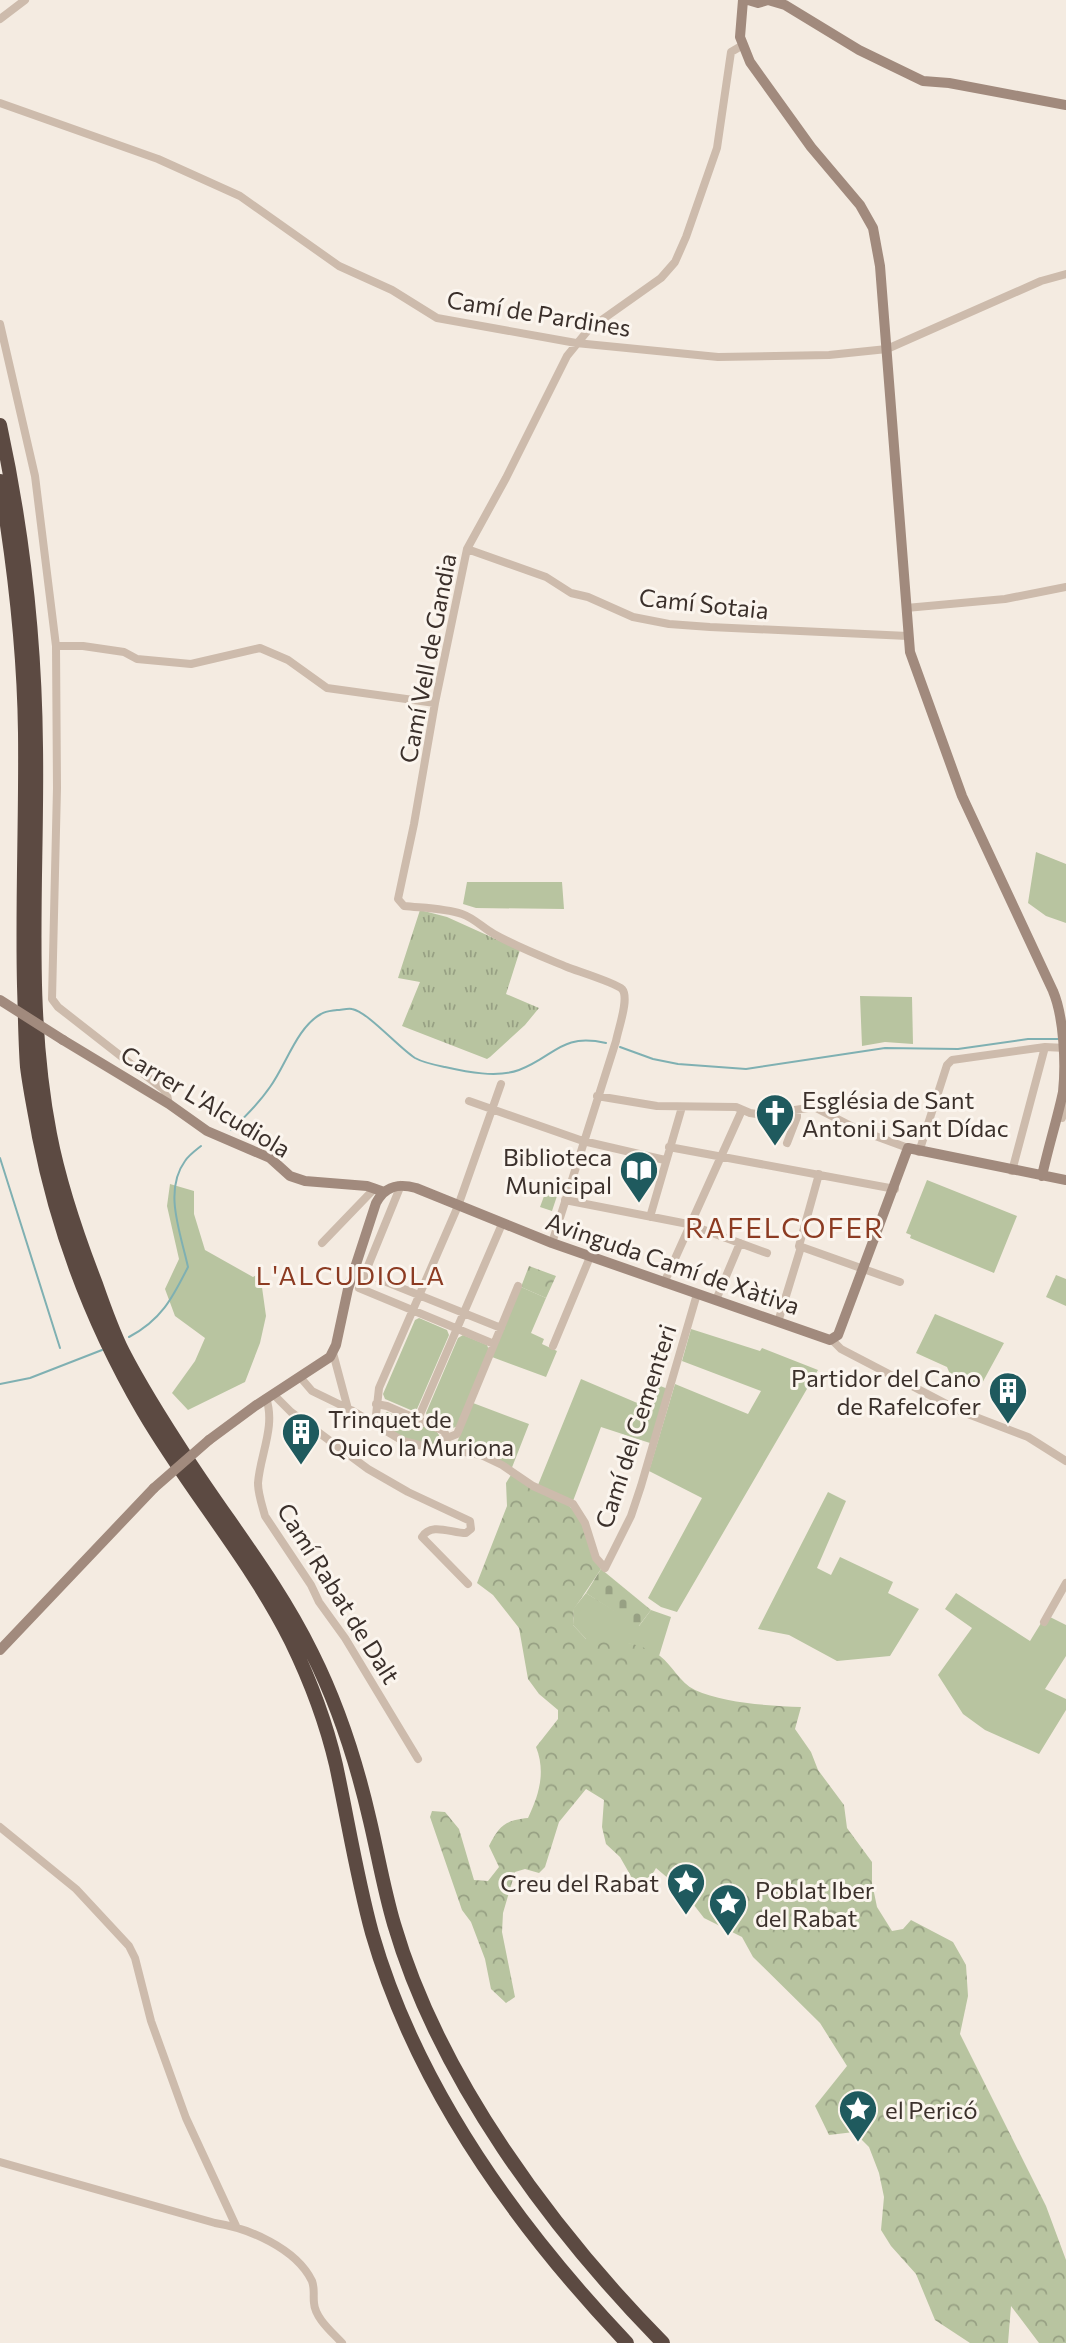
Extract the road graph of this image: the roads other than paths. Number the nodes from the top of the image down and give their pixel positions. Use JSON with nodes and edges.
{"nodes":[{"id":1,"x":25,"y":0,"type":"edge"},
{"id":2,"x":746,"y":0,"type":"edge"},
{"id":3,"x":789,"y":0,"type":"edge"},
{"id":4,"x":764,"y":1,"type":"edge"},
{"id":5,"x":807,"y":18,"type":"junction"},
{"id":6,"x":0,"y":19,"type":"edge"},
{"id":7,"x":743,"y":44,"type":"junction"},
{"id":8,"x":0,"y":103,"type":"edge"},
{"id":9,"x":1066,"y":106,"type":"edge"},
{"id":10,"x":1066,"y":274,"type":"edge"},
{"id":11,"x":0,"y":324,"type":"edge"},
{"id":12,"x":576,"y":343,"type":"junction"},
{"id":13,"x":887,"y":349,"type":"junction"},
{"id":14,"x":0,"y":425,"type":"edge"},
{"id":15,"x":0,"y":481,"type":"edge"},
{"id":16,"x":467,"y":549,"type":"junction"},
{"id":17,"x":1066,"y":587,"type":"edge"},
{"id":18,"x":906,"y":608,"type":"junction"},
{"id":19,"x":908,"y":636,"type":"junction"},
{"id":20,"x":56,"y":646,"type":"junction"},
{"id":21,"x":435,"y":703,"type":"junction"},
{"id":22,"x":0,"y":1000,"type":"edge"},
{"id":23,"x":1063,"y":1042,"type":"edge"},
{"id":24,"x":1045,"y":1047,"type":"junction"},
{"id":25,"x":501,"y":1084,"type":"dead end"},
{"id":26,"x":597,"y":1096,"type":"junction"},
{"id":27,"x":469,"y":1101,"type":"dead end"},
{"id":28,"x":1066,"y":1103,"type":"edge"},
{"id":29,"x":169,"y":1104,"type":"junction"},
{"id":30,"x":682,"y":1107,"type":"junction"},
{"id":31,"x":492,"y":1109,"type":"junction"},
{"id":32,"x":742,"y":1110,"type":"junction"},
{"id":33,"x":797,"y":1111,"type":"junction"},
{"id":34,"x":583,"y":1141,"type":"junction"},
{"id":35,"x":787,"y":1143,"type":"dead end"},
{"id":36,"x":669,"y":1147,"type":"junction"},
{"id":37,"x":914,"y":1150,"type":"junction"},
{"id":38,"x":1047,"y":1154,"type":"junction"},
{"id":39,"x":722,"y":1155,"type":"junction"},
{"id":40,"x":665,"y":1160,"type":"junction"},
{"id":41,"x":1012,"y":1171,"type":"junction"},
{"id":42,"x":818,"y":1174,"type":"junction"},
{"id":43,"x":1042,"y":1176,"type":"junction"},
{"id":44,"x":1066,"y":1180,"type":"edge"},
{"id":45,"x":401,"y":1185,"type":"junction"},
{"id":46,"x":895,"y":1189,"type":"junction"},
{"id":47,"x":379,"y":1190,"type":"junction"},
{"id":48,"x":565,"y":1200,"type":"junction"},
{"id":49,"x":458,"y":1206,"type":"junction"},
{"id":50,"x":650,"y":1217,"type":"junction"},
{"id":51,"x":502,"y":1224,"type":"junction"},
{"id":52,"x":691,"y":1225,"type":"junction"},
{"id":53,"x":322,"y":1243,"type":"dead end"},
{"id":54,"x":552,"y":1243,"type":"junction"},
{"id":55,"x":740,"y":1243,"type":"junction"},
{"id":56,"x":802,"y":1245,"type":"junction"},
{"id":57,"x":767,"y":1253,"type":"dead end"},
{"id":58,"x":590,"y":1257,"type":"junction"},
{"id":59,"x":862,"y":1268,"type":"junction"},
{"id":60,"x":364,"y":1273,"type":"junction"},
{"id":61,"x":900,"y":1282,"type":"dead end"},
{"id":62,"x":664,"y":1283,"type":"junction"},
{"id":63,"x":518,"y":1286,"type":"dead end"},
{"id":64,"x":697,"y":1294,"type":"junction"},
{"id":65,"x":419,"y":1295,"type":"junction"},
{"id":66,"x":716,"y":1300,"type":"junction"},
{"id":67,"x":412,"y":1311,"type":"junction"},
{"id":68,"x":463,"y":1313,"type":"junction"},
{"id":69,"x":778,"y":1322,"type":"junction"},
{"id":70,"x":501,"y":1328,"type":"junction"},
{"id":71,"x":456,"y":1329,"type":"junction"},
{"id":72,"x":832,"y":1340,"type":"junction"},
{"id":73,"x":494,"y":1344,"type":"junction"},
{"id":74,"x":553,"y":1346,"type":"dead end"},
{"id":75,"x":333,"y":1353,"type":"junction"},
{"id":76,"x":300,"y":1377,"type":"junction"},
{"id":77,"x":269,"y":1396,"type":"junction"},
{"id":78,"x":376,"y":1404,"type":"junction"},
{"id":79,"x":348,"y":1409,"type":"junction"},
{"id":80,"x":418,"y":1419,"type":"junction"},
{"id":81,"x":375,"y":1424,"type":"junction"},
{"id":82,"x":447,"y":1438,"type":"junction"},
{"id":83,"x":443,"y":1448,"type":"junction"},
{"id":84,"x":1066,"y":1461,"type":"edge"},
{"id":85,"x":1066,"y":1583,"type":"edge"},
{"id":86,"x":468,"y":1584,"type":"dead end"},
{"id":87,"x":1044,"y":1622,"type":"dead end"},
{"id":88,"x":0,"y":1650,"type":"edge"},
{"id":89,"x":418,"y":1759,"type":"dead end"},
{"id":90,"x":0,"y":1827,"type":"edge"},
{"id":91,"x":0,"y":2162,"type":"edge"},
{"id":92,"x":236,"y":2226,"type":"junction"},
{"id":93,"x":342,"y":2343,"type":"edge"},
{"id":94,"x":627,"y":2343,"type":"edge"},
{"id":95,"x":663,"y":2343,"type":"edge"}],
"edges":[{"from":1,"to":6,"type":"street"},
{"from":2,"to":4,"type":"street"},
{"from":2,"to":7,"type":"street"},
{"from":3,"to":5,"type":"street"},
{"from":4,"to":5,"type":"street"},
{"from":4,"to":7,"type":"street"},
{"from":5,"to":9,"type":"street"},
{"from":7,"to":12,"type":"street","name":"Camí Vell de Gandia"},
{"from":7,"to":13,"type":"street"},
{"from":8,"to":12,"type":"street","name":"Camí de Pardines"},
{"from":10,"to":13,"type":"street","name":"Camí de Pardines"},
{"from":11,"to":20,"type":"street"},
{"from":12,"to":13,"type":"street","name":"Camí de Pardines"},
{"from":12,"to":16,"type":"street","name":"Camí Vell de Gandia"},
{"from":13,"to":18,"type":"street"},
{"from":14,"to":95,"type":"highway"},
{"from":15,"to":94,"type":"highway"},
{"from":16,"to":19,"type":"street","name":"Camí Sotaia"},
{"from":16,"to":21,"type":"street","name":"Camí Vell de Gandia"},
{"from":17,"to":18,"type":"street"},
{"from":18,"to":19,"type":"street"},
{"from":19,"to":23,"type":"street"},
{"from":20,"to":21,"type":"street"},
{"from":20,"to":29,"type":"street"},
{"from":21,"to":26,"type":"street","name":"Camí Vell de Gandia"},
{"from":22,"to":29,"type":"street","name":"Carrer L'Alcudiola","bridge":true},
{"from":23,"to":24,"type":"street"},
{"from":23,"to":38,"type":"street"},
{"from":24,"to":37,"type":"street"},
{"from":24,"to":41,"type":"street"},
{"from":25,"to":31,"type":"street"},
{"from":26,"to":30,"type":"street"},
{"from":26,"to":34,"type":"street"},
{"from":27,"to":31,"type":"street"},
{"from":28,"to":38,"type":"street"},
{"from":29,"to":47,"type":"street","name":"Carrer L'Alcudiola"},
{"from":30,"to":32,"type":"street"},
{"from":30,"to":36,"type":"street"},
{"from":31,"to":34,"type":"street"},
{"from":31,"to":49,"type":"street"},
{"from":32,"to":33,"type":"street"},
{"from":32,"to":39,"type":"street"},
{"from":33,"to":35,"type":"street"},
{"from":33,"to":37,"type":"street"},
{"from":34,"to":40,"type":"street"},
{"from":34,"to":48,"type":"street"},
{"from":36,"to":39,"type":"street"},
{"from":36,"to":40,"type":"street"},
{"from":37,"to":41,"type":"street"},
{"from":37,"to":46,"type":"street"},
{"from":38,"to":43,"type":"street"},
{"from":39,"to":42,"type":"street"},
{"from":39,"to":52,"type":"street"},
{"from":40,"to":50,"type":"street"},
{"from":41,"to":43,"type":"street"},
{"from":42,"to":46,"type":"street"},
{"from":42,"to":56,"type":"street"},
{"from":43,"to":44,"type":"street"},
{"from":45,"to":47,"type":"street"},
{"from":45,"to":49,"type":"street","name":"Avinguda Camí de Xàtiva"},
{"from":45,"to":60,"type":"street"},
{"from":46,"to":59,"type":"street"},
{"from":47,"to":53,"type":"street"},
{"from":47,"to":75,"type":"street"},
{"from":48,"to":50,"type":"street"},
{"from":48,"to":54,"type":"street"},
{"from":49,"to":51,"type":"street","name":"Avinguda Camí de Xàtiva"},
{"from":49,"to":65,"type":"street"},
{"from":50,"to":52,"type":"street"},
{"from":51,"to":54,"type":"street","name":"Avinguda Camí de Xàtiva"},
{"from":51,"to":68,"type":"street"},
{"from":52,"to":55,"type":"street"},
{"from":52,"to":62,"type":"street"},
{"from":54,"to":58,"type":"street","name":"Avinguda Camí de Xàtiva"},
{"from":55,"to":57,"type":"street"},
{"from":55,"to":66,"type":"street"},
{"from":56,"to":59,"type":"street"},
{"from":56,"to":69,"type":"street"},
{"from":58,"to":62,"type":"street","name":"Avinguda Camí de Xàtiva"},
{"from":58,"to":74,"type":"street"},
{"from":59,"to":61,"type":"street"},
{"from":59,"to":72,"type":"street"},
{"from":60,"to":65,"type":"street"},
{"from":60,"to":67,"type":"street"},
{"from":62,"to":64,"type":"street","name":"Avinguda Camí de Xàtiva"},
{"from":63,"to":70,"type":"street"},
{"from":64,"to":66,"type":"street","name":"Avinguda Camí de Xàtiva"},
{"from":64,"to":83,"type":"street","name":"Camí del Cementeri"},
{"from":65,"to":67,"type":"street"},
{"from":65,"to":68,"type":"street"},
{"from":66,"to":69,"type":"street","name":"Avinguda Camí de Xàtiva"},
{"from":67,"to":71,"type":"street"},
{"from":67,"to":78,"type":"street"},
{"from":68,"to":70,"type":"street"},
{"from":68,"to":71,"type":"street"},
{"from":69,"to":72,"type":"street","name":"Avinguda Camí de Xàtiva"},
{"from":70,"to":73,"type":"street"},
{"from":71,"to":73,"type":"street"},
{"from":71,"to":80,"type":"street"},
{"from":72,"to":84,"type":"street","name":"Avinguda Camí de Xàtiva"},
{"from":73,"to":82,"type":"street"},
{"from":75,"to":76,"type":"street"},
{"from":75,"to":79,"type":"street"},
{"from":76,"to":77,"type":"street"},
{"from":76,"to":79,"type":"street"},
{"from":77,"to":86,"type":"street"},
{"from":77,"to":88,"type":"street","bridge":true},
{"from":77,"to":89,"type":"street","name":"Camí Rabat de Dalt"},
{"from":78,"to":80,"type":"street"},
{"from":78,"to":81,"type":"street"},
{"from":79,"to":81,"type":"street"},
{"from":80,"to":82,"type":"street"},
{"from":81,"to":83,"type":"street"},
{"from":82,"to":83,"type":"street"},
{"from":85,"to":87,"type":"street"},
{"from":90,"to":92,"type":"street"},
{"from":91,"to":92,"type":"street"},
{"from":92,"to":93,"type":"street"}]}
